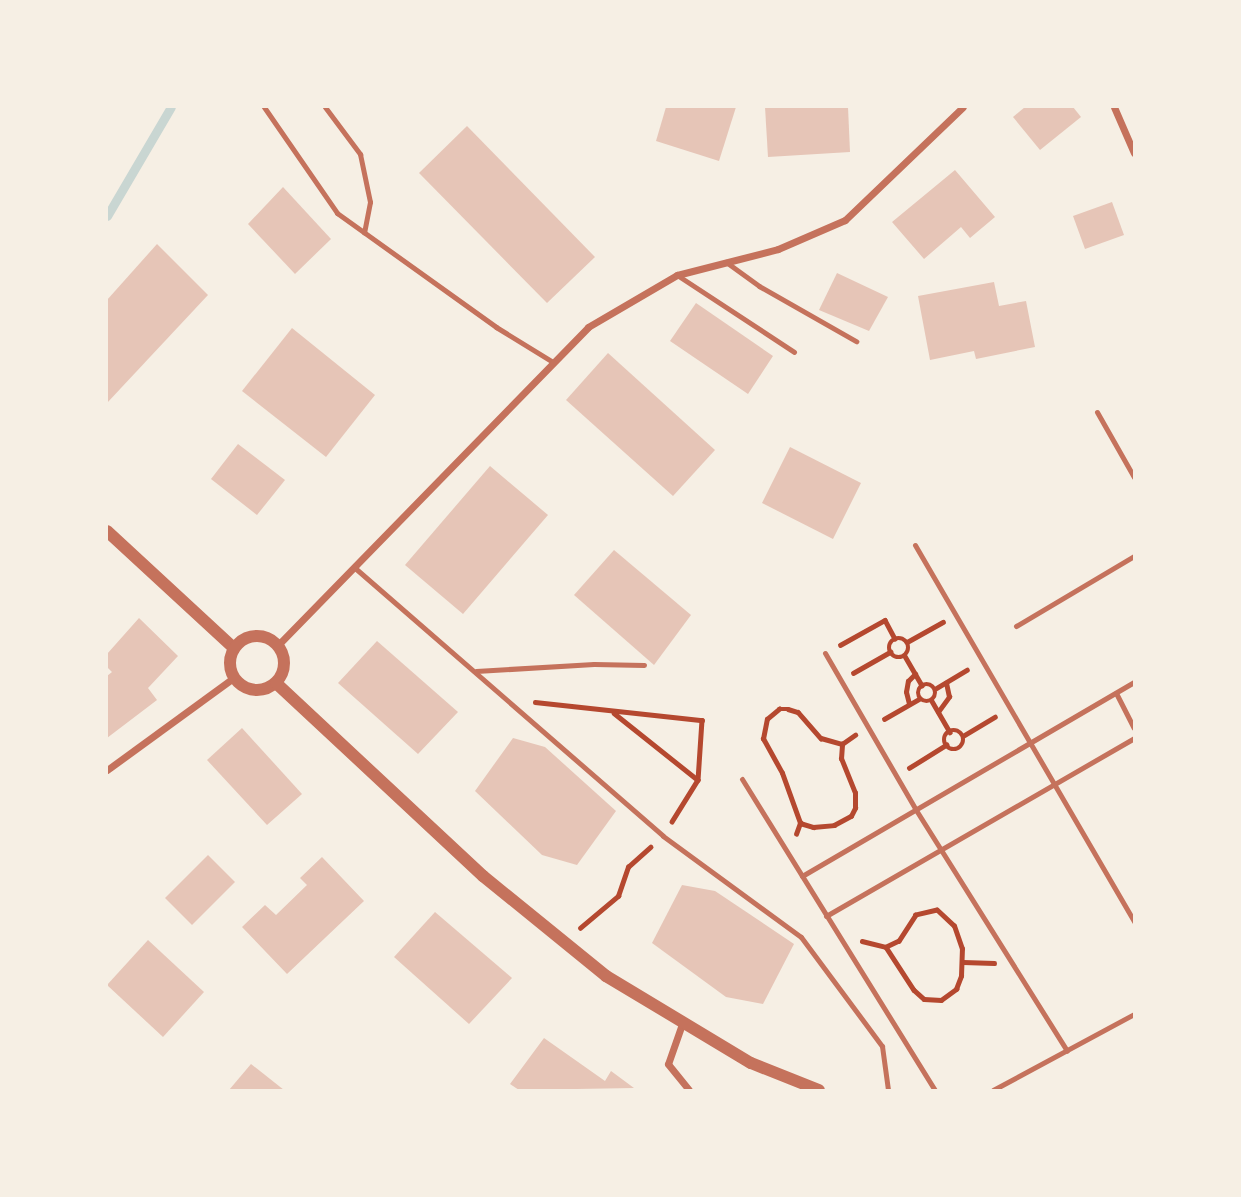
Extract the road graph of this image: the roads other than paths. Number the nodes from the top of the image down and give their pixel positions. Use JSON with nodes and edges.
{"nodes":[{"id":1,"x":264,"y":107,"type":"edge"},
{"id":2,"x":325,"y":107,"type":"edge"},
{"id":3,"x":1114,"y":107,"type":"edge"},
{"id":4,"x":957,"y":108,"type":"edge"},
{"id":5,"x":1134,"y":153,"type":"edge"},
{"id":6,"x":364,"y":232,"type":"junction"},
{"id":7,"x":726,"y":262,"type":"junction"},
{"id":8,"x":677,"y":275,"type":"junction"},
{"id":9,"x":856,"y":341,"type":"dead end"},
{"id":10,"x":793,"y":352,"type":"dead end"},
{"id":11,"x":554,"y":362,"type":"junction"},
{"id":12,"x":1097,"y":412,"type":"dead end"},
{"id":13,"x":1134,"y":477,"type":"edge"},
{"id":14,"x":107,"y":531,"type":"edge"},
{"id":15,"x":915,"y":545,"type":"dead end"},
{"id":16,"x":1134,"y":556,"type":"edge"},
{"id":17,"x":355,"y":568,"type":"junction"},
{"id":18,"x":1016,"y":626,"type":"dead end"},
{"id":19,"x":278,"y":645,"type":"junction"},
{"id":20,"x":234,"y":648,"type":"junction"},
{"id":21,"x":825,"y":653,"type":"road end"},
{"id":22,"x":643,"y":665,"type":"dead end"},
{"id":23,"x":476,"y":671,"type":"junction"},
{"id":24,"x":233,"y":678,"type":"junction"},
{"id":25,"x":1134,"y":682,"type":"edge"},
{"id":26,"x":276,"y":683,"type":"junction"},
{"id":27,"x":1116,"y":693,"type":"junction"},
{"id":28,"x":1134,"y":728,"type":"edge"},
{"id":29,"x":1134,"y":738,"type":"edge"},
{"id":30,"x":1031,"y":743,"type":"junction"},
{"id":31,"x":107,"y":770,"type":"edge"},
{"id":32,"x":742,"y":779,"type":"dead end"},
{"id":33,"x":1054,"y":784,"type":"junction"},
{"id":34,"x":916,"y":810,"type":"junction"},
{"id":35,"x":941,"y":849,"type":"junction"},
{"id":36,"x":802,"y":876,"type":"junction"},
{"id":37,"x":826,"y":916,"type":"junction"},
{"id":38,"x":1134,"y":922,"type":"edge"},
{"id":39,"x":1134,"y":1014,"type":"edge"},
{"id":40,"x":682,"y":1024,"type":"junction"},
{"id":41,"x":1067,"y":1051,"type":"junction"},
{"id":42,"x":689,"y":1090,"type":"edge"},
{"id":43,"x":819,"y":1090,"type":"edge"},
{"id":44,"x":888,"y":1090,"type":"edge"},
{"id":45,"x":935,"y":1090,"type":"edge"},
{"id":46,"x":993,"y":1090,"type":"edge"}],
"edges":[{"from":1,"to":6,"type":"lane"},
{"from":2,"to":6,"type":"lane"},
{"from":3,"to":5,"type":"street"},
{"from":4,"to":7,"type":"street"},
{"from":6,"to":11,"type":"lane"},
{"from":7,"to":8,"type":"street"},
{"from":7,"to":9,"type":"lane"},
{"from":8,"to":10,"type":"lane"},
{"from":8,"to":11,"type":"street"},
{"from":11,"to":17,"type":"street"},
{"from":12,"to":13,"type":"lane"},
{"from":14,"to":20,"type":"street"},
{"from":15,"to":30,"type":"lane"},
{"from":16,"to":18,"type":"lane"},
{"from":17,"to":19,"type":"street"},
{"from":17,"to":23,"type":"lane"},
{"from":19,"to":20,"type":"street"},
{"from":19,"to":26,"type":"street"},
{"from":20,"to":24,"type":"street"},
{"from":21,"to":34,"type":"lane"},
{"from":22,"to":23,"type":"lane"},
{"from":23,"to":44,"type":"lane"},
{"from":24,"to":26,"type":"street"},
{"from":24,"to":31,"type":"street"},
{"from":25,"to":27,"type":"lane"},
{"from":26,"to":40,"type":"street"},
{"from":27,"to":28,"type":"lane"},
{"from":27,"to":30,"type":"lane"},
{"from":29,"to":33,"type":"lane"},
{"from":30,"to":33,"type":"lane"},
{"from":30,"to":34,"type":"lane"},
{"from":32,"to":36,"type":"lane"},
{"from":33,"to":35,"type":"lane"},
{"from":33,"to":38,"type":"lane"},
{"from":34,"to":35,"type":"lane"},
{"from":34,"to":36,"type":"lane"},
{"from":35,"to":37,"type":"lane"},
{"from":35,"to":41,"type":"lane"},
{"from":36,"to":37,"type":"lane"},
{"from":37,"to":45,"type":"lane"},
{"from":39,"to":41,"type":"lane"},
{"from":40,"to":42,"type":"street"},
{"from":40,"to":43,"type":"street"},
{"from":41,"to":46,"type":"lane"}]}
